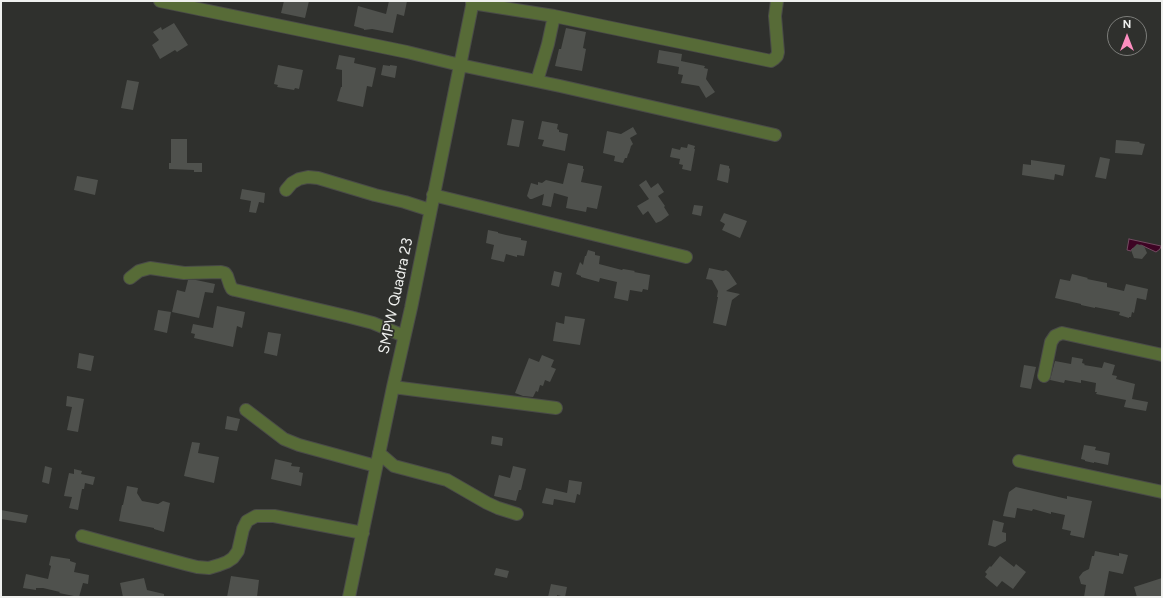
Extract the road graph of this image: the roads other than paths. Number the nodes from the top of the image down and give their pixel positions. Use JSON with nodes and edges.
{"nodes":[{"id":1,"x":160,"y":1,"type":"edge"},
{"id":2,"x":777,"y":1,"type":"edge"},
{"id":3,"x":473,"y":2,"type":"edge"},
{"id":4,"x":554,"y":16,"type":"junction"},
{"id":5,"x":460,"y":65,"type":"junction"},
{"id":6,"x":538,"y":81,"type":"junction"},
{"id":7,"x":775,"y":134,"type":"dead end"},
{"id":8,"x":286,"y":190,"type":"dead end"},
{"id":9,"x":433,"y":195,"type":"junction"},
{"id":10,"x":430,"y":210,"type":"junction"},
{"id":11,"x":686,"y":257,"type":"dead end"},
{"id":12,"x":130,"y":278,"type":"dead end"},
{"id":13,"x":404,"y":336,"type":"junction"},
{"id":14,"x":1162,"y":354,"type":"edge"},
{"id":15,"x":1044,"y":376,"type":"dead end"},
{"id":16,"x":393,"y":387,"type":"junction"},
{"id":17,"x":556,"y":408,"type":"dead end"},
{"id":18,"x":246,"y":410,"type":"dead end"},
{"id":19,"x":379,"y":453,"type":"junction"},
{"id":20,"x":1019,"y":461,"type":"dead end"},
{"id":21,"x":394,"y":466,"type":"junction"},
{"id":22,"x":375,"y":472,"type":"junction"},
{"id":23,"x":1162,"y":492,"type":"edge"},
{"id":24,"x":517,"y":514,"type":"dead end"},
{"id":25,"x":362,"y":533,"type":"junction"},
{"id":26,"x":82,"y":536,"type":"dead end"},
{"id":27,"x":349,"y":597,"type":"edge"}],
"edges":[{"from":1,"to":5,"type":"street"},
{"from":2,"to":4,"type":"street"},
{"from":3,"to":4,"type":"street"},
{"from":3,"to":5,"type":"street","name":"SMPW Quadra 23"},
{"from":4,"to":6,"type":"street"},
{"from":5,"to":6,"type":"street"},
{"from":5,"to":9,"type":"street","name":"SMPW Quadra 23"},
{"from":6,"to":7,"type":"street"},
{"from":8,"to":10,"type":"street"},
{"from":9,"to":10,"type":"street","name":"SMPW Quadra 23"},
{"from":9,"to":11,"type":"street"},
{"from":10,"to":13,"type":"street","name":"SMPW Quadra 23"},
{"from":12,"to":13,"type":"street"},
{"from":13,"to":16,"type":"street","name":"SMPW Quadra 23"},
{"from":14,"to":15,"type":"street"},
{"from":16,"to":17,"type":"street"},
{"from":16,"to":19,"type":"street","name":"SMPW Quadra 23"},
{"from":18,"to":22,"type":"street"},
{"from":19,"to":21,"type":"street"},
{"from":19,"to":22,"type":"street","name":"SMPW Quadra 23"},
{"from":20,"to":23,"type":"street"},
{"from":21,"to":22,"type":"street"},
{"from":21,"to":24,"type":"street"},
{"from":22,"to":25,"type":"street","name":"SMPW Quadra 23"},
{"from":25,"to":26,"type":"street"},
{"from":25,"to":27,"type":"street","name":"SMPW Quadra 23"}]}
